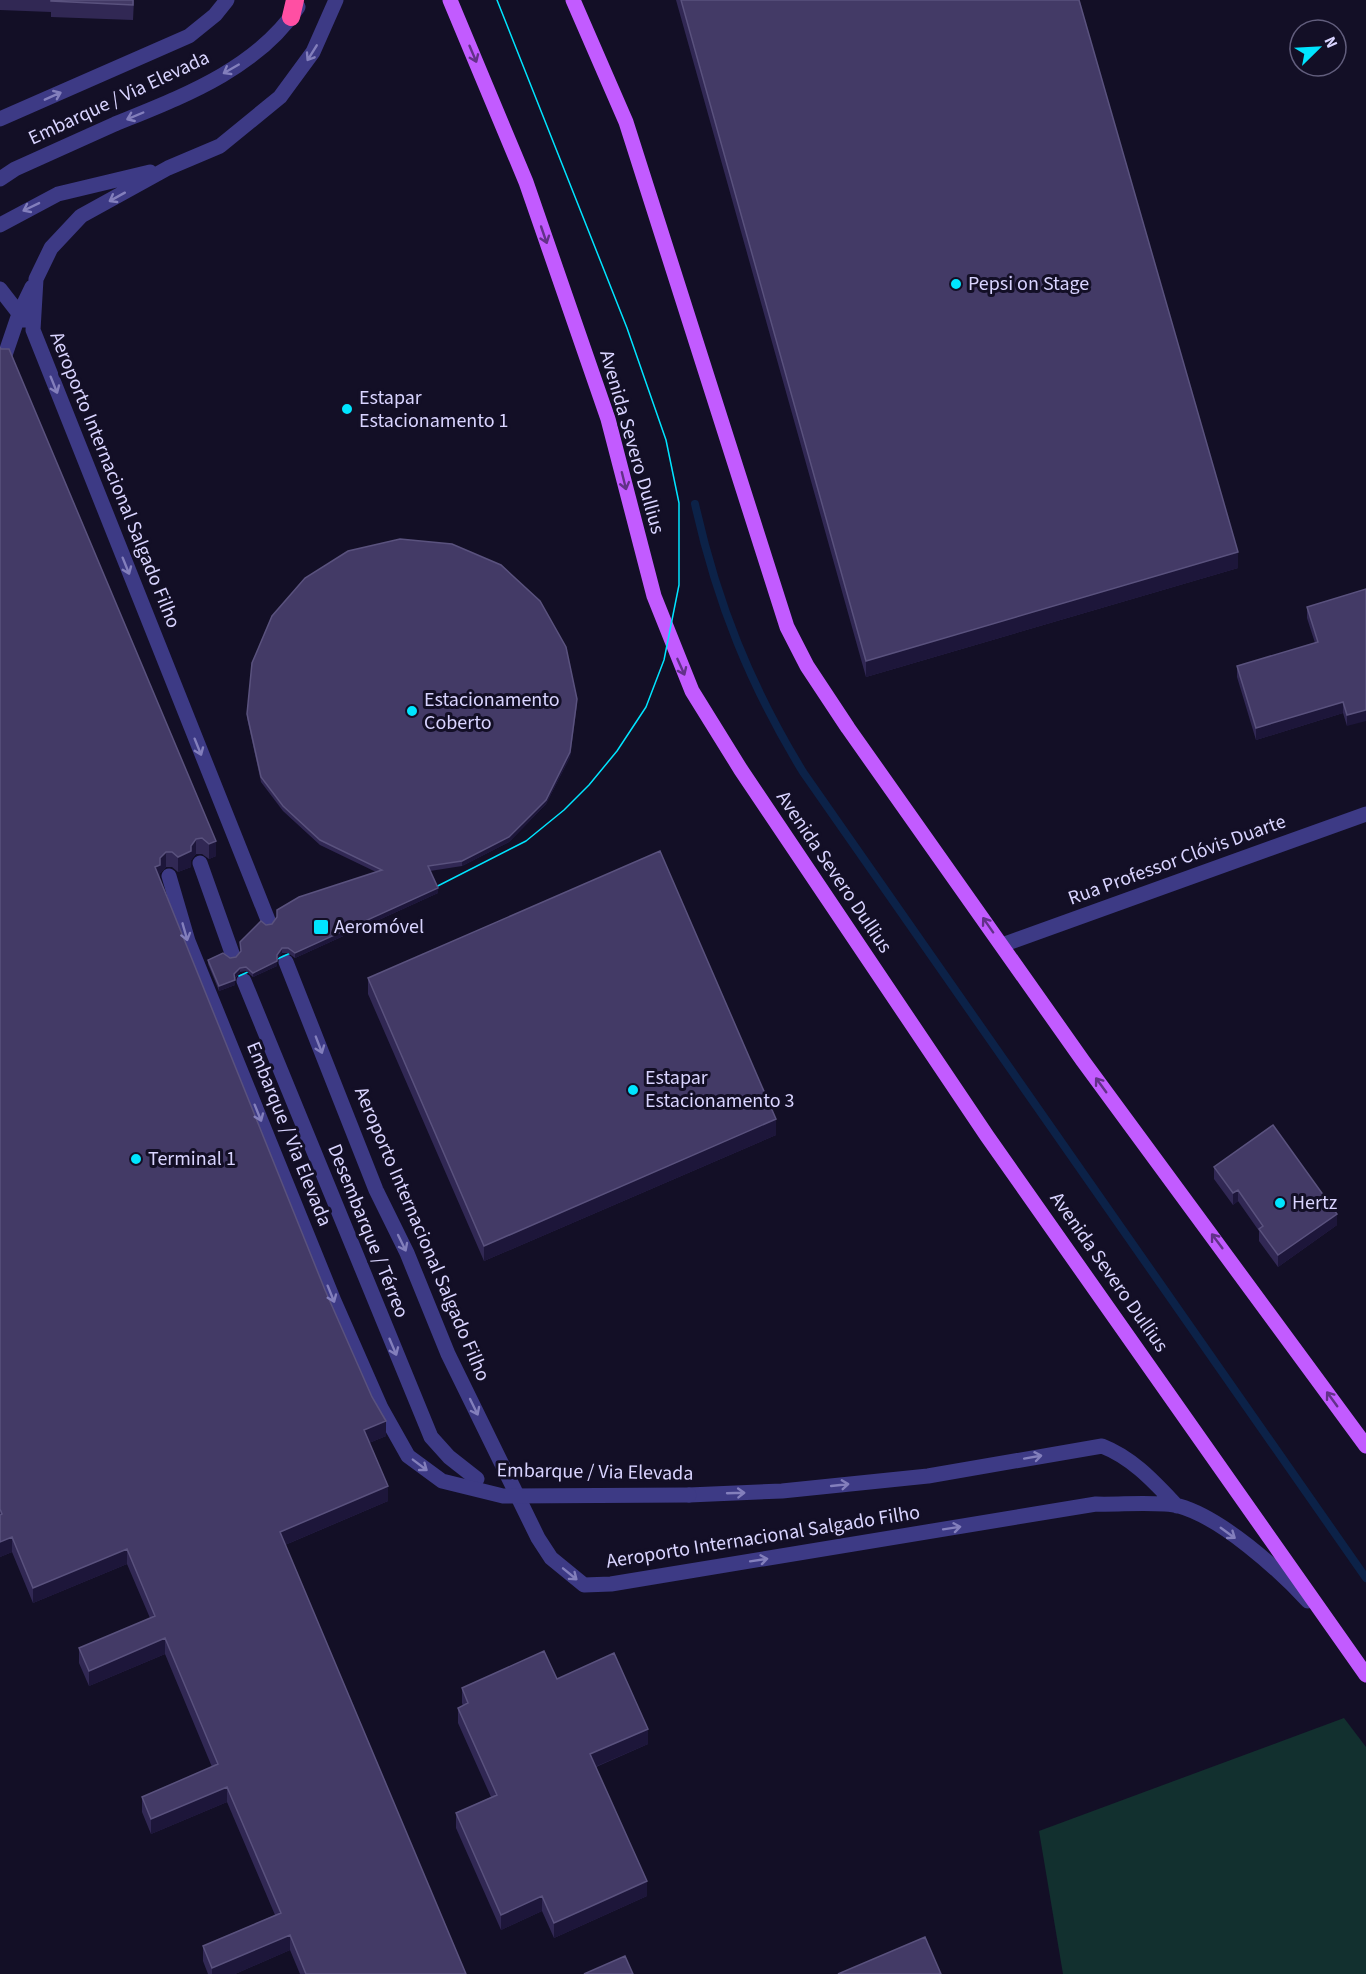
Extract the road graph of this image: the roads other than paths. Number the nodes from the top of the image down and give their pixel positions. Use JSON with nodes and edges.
{"nodes":[{"id":1,"x":227,"y":0,"type":"edge"},
{"id":2,"x":302,"y":0,"type":"edge"},
{"id":3,"x":336,"y":0,"type":"edge"},
{"id":4,"x":450,"y":0,"type":"edge"},
{"id":5,"x":573,"y":0,"type":"edge"},
{"id":6,"x":293,"y":8,"type":"edge"},
{"id":7,"x":0,"y":119,"type":"edge"},
{"id":8,"x":168,"y":168,"type":"junction"},
{"id":9,"x":0,"y":179,"type":"edge"},
{"id":10,"x":0,"y":225,"type":"edge"},
{"id":11,"x":36,"y":279,"type":"junction"},
{"id":12,"x":0,"y":289,"type":"edge"},
{"id":13,"x":19,"y":314,"type":"junction"},
{"id":14,"x":33,"y":330,"type":"junction"},
{"id":15,"x":5,"y":356,"type":"edge"},
{"id":16,"x":1366,"y":814,"type":"edge"},
{"id":17,"x":200,"y":863,"type":"edge"},
{"id":18,"x":169,"y":876,"type":"edge"},
{"id":19,"x":268,"y":920,"type":"dead end"},
{"id":20,"x":1002,"y":945,"type":"junction"},
{"id":21,"x":232,"y":953,"type":"dead end"},
{"id":22,"x":286,"y":962,"type":"dead end"},
{"id":23,"x":244,"y":981,"type":"dead end"},
{"id":24,"x":1366,"y":1446,"type":"edge"},
{"id":25,"x":477,"y":1479,"type":"dead end"},
{"id":26,"x":1177,"y":1506,"type":"junction"},
{"id":27,"x":1341,"y":1637,"type":"junction"},
{"id":28,"x":1366,"y":1675,"type":"edge"}],
"edges":[{"from":7,"to":1,"type":"street","one_way":true},
{"from":2,"to":6,"type":"street","name":"Embarque / Via Elevada"},
{"from":3,"to":8,"type":"street","name":"Aeroporto Internacional Salgado Filho","one_way":true},
{"from":4,"to":27,"type":"main road","name":"Avenida Severo Dullius","one_way":true},
{"from":20,"to":5,"type":"main road","one_way":true},
{"from":6,"to":9,"type":"street","name":"Embarque / Via Elevada","one_way":true},
{"from":8,"to":10,"type":"street","one_way":true},
{"from":8,"to":11,"type":"street","name":"Aeroporto Internacional Salgado Filho","one_way":true},
{"from":11,"to":13,"type":"street"},
{"from":11,"to":14,"type":"street","name":"Aeroporto Internacional Salgado Filho"},
{"from":12,"to":13,"type":"street"},
{"from":13,"to":14,"type":"street"},
{"from":13,"to":15,"type":"street"},
{"from":14,"to":19,"type":"street","name":"Aeroporto Internacional Salgado Filho","one_way":true},
{"from":16,"to":20,"type":"street","name":"Rua Professor Clóvis Duarte"},
{"from":17,"to":21,"type":"street"},
{"from":18,"to":26,"type":"street","name":"Embarque / Via Elevada","one_way":true,"bridge":true},
{"from":24,"to":20,"type":"main road","one_way":true},
{"from":22,"to":26,"type":"street","name":"Aeroporto Internacional Salgado Filho","one_way":true},
{"from":23,"to":25,"type":"street","name":"Desembarque / Térreo","one_way":true},
{"from":26,"to":27,"type":"street","name":"Aeroporto Internacional Salgado Filho","one_way":true},
{"from":27,"to":28,"type":"main road","name":"Avenida Severo Dullius"}]}
